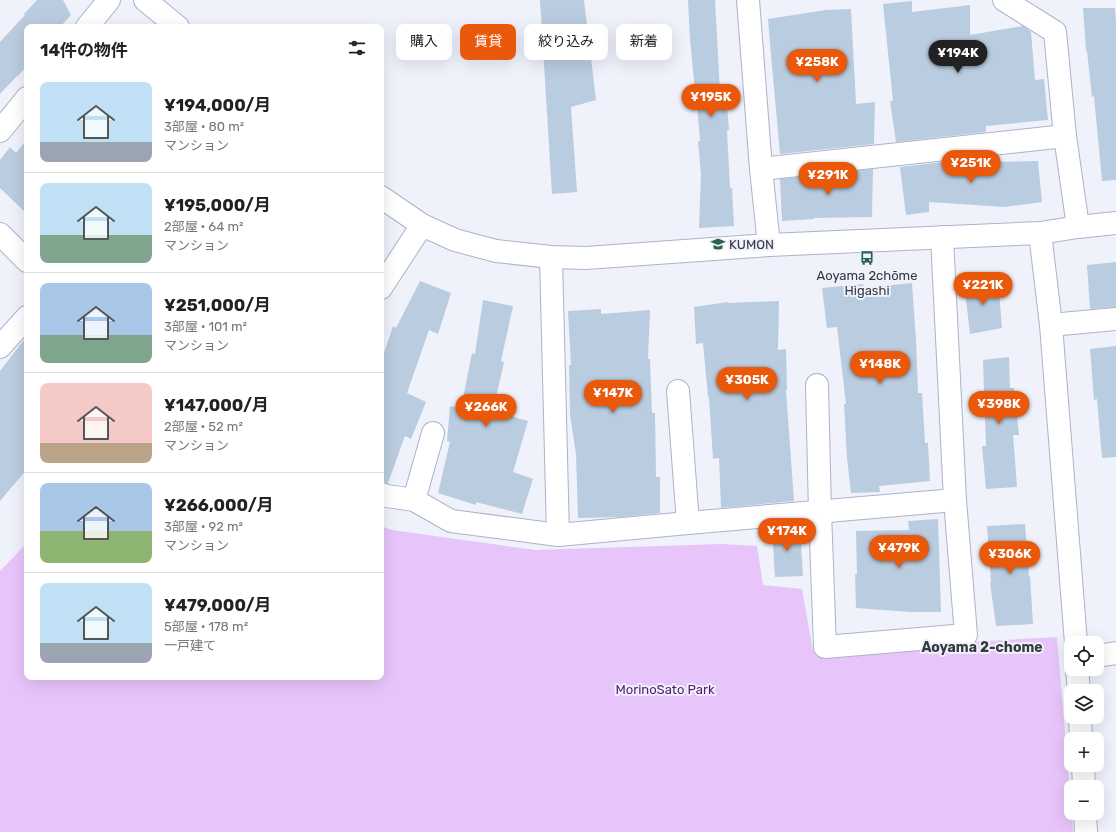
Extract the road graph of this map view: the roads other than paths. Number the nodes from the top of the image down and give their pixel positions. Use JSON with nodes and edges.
{"nodes":[{"id":1,"x":109,"y":0,"type":"edge"},
{"id":2,"x":145,"y":0,"type":"edge"},
{"id":3,"x":748,"y":0,"type":"edge"},
{"id":4,"x":1004,"y":0,"type":"edge"},
{"id":5,"x":89,"y":24,"type":"edge"},
{"id":6,"x":174,"y":24,"type":"edge"},
{"id":7,"x":24,"y":102,"type":"edge"},
{"id":8,"x":0,"y":131,"type":"edge"},
{"id":9,"x":1065,"y":136,"type":"junction"},
{"id":10,"x":760,"y":169,"type":"junction"},
{"id":11,"x":384,"y":199,"type":"edge"},
{"id":12,"x":1116,"y":223,"type":"edge"},
{"id":13,"x":422,"y":225,"type":"junction"},
{"id":14,"x":1078,"y":227,"type":"junction"},
{"id":15,"x":1040,"y":233,"type":"junction"},
{"id":16,"x":0,"y":234,"type":"edge"},
{"id":17,"x":942,"y":237,"type":"junction"},
{"id":18,"x":768,"y":245,"type":"junction"},
{"id":19,"x":551,"y":257,"type":"junction"},
{"id":20,"x":24,"y":258,"type":"edge"},
{"id":21,"x":384,"y":283,"type":"edge"},
{"id":22,"x":1116,"y":319,"type":"edge"},
{"id":23,"x":24,"y":320,"type":"edge"},
{"id":24,"x":1051,"y":324,"type":"junction"},
{"id":25,"x":0,"y":347,"type":"edge"},
{"id":26,"x":816,"y":386,"type":"dead end"},
{"id":27,"x":678,"y":391,"type":"dead end"},
{"id":28,"x":434,"y":433,"type":"dead end"},
{"id":29,"x":384,"y":495,"type":"edge"},
{"id":30,"x":414,"y":500,"type":"junction"},
{"id":31,"x":955,"y":500,"type":"junction"},
{"id":32,"x":820,"y":512,"type":"junction"},
{"id":33,"x":688,"y":522,"type":"junction"},
{"id":34,"x":558,"y":535,"type":"junction"},
{"id":35,"x":1075,"y":636,"type":"edge"},
{"id":36,"x":1116,"y":653,"type":"edge"},
{"id":37,"x":1104,"y":655,"type":"edge"},
{"id":38,"x":1085,"y":820,"type":"edge"},
{"id":39,"x":1086,"y":832,"type":"edge"}],
"edges":[{"from":1,"to":5,"type":"street"},
{"from":2,"to":6,"type":"street"},
{"from":3,"to":10,"type":"street"},
{"from":4,"to":9,"type":"street"},
{"from":7,"to":8,"type":"street"},
{"from":9,"to":10,"type":"street"},
{"from":9,"to":14,"type":"street"},
{"from":10,"to":18,"type":"street"},
{"from":11,"to":13,"type":"street"},
{"from":12,"to":14,"type":"street"},
{"from":13,"to":19,"type":"street"},
{"from":13,"to":21,"type":"street"},
{"from":14,"to":15,"type":"street"},
{"from":15,"to":17,"type":"street"},
{"from":15,"to":24,"type":"street"},
{"from":16,"to":20,"type":"street"},
{"from":17,"to":18,"type":"street"},
{"from":17,"to":31,"type":"street"},
{"from":18,"to":19,"type":"street"},
{"from":19,"to":34,"type":"street"},
{"from":22,"to":24,"type":"street"},
{"from":23,"to":25,"type":"street"},
{"from":24,"to":35,"type":"street"},
{"from":26,"to":32,"type":"street"},
{"from":27,"to":33,"type":"street"},
{"from":28,"to":30,"type":"street"},
{"from":29,"to":30,"type":"street"},
{"from":30,"to":34,"type":"street"},
{"from":31,"to":32,"type":"street"},
{"from":31,"to":32,"type":"street"},
{"from":32,"to":33,"type":"street"},
{"from":33,"to":34,"type":"street"},
{"from":36,"to":37,"type":"street"},
{"from":38,"to":39,"type":"street"}]}
